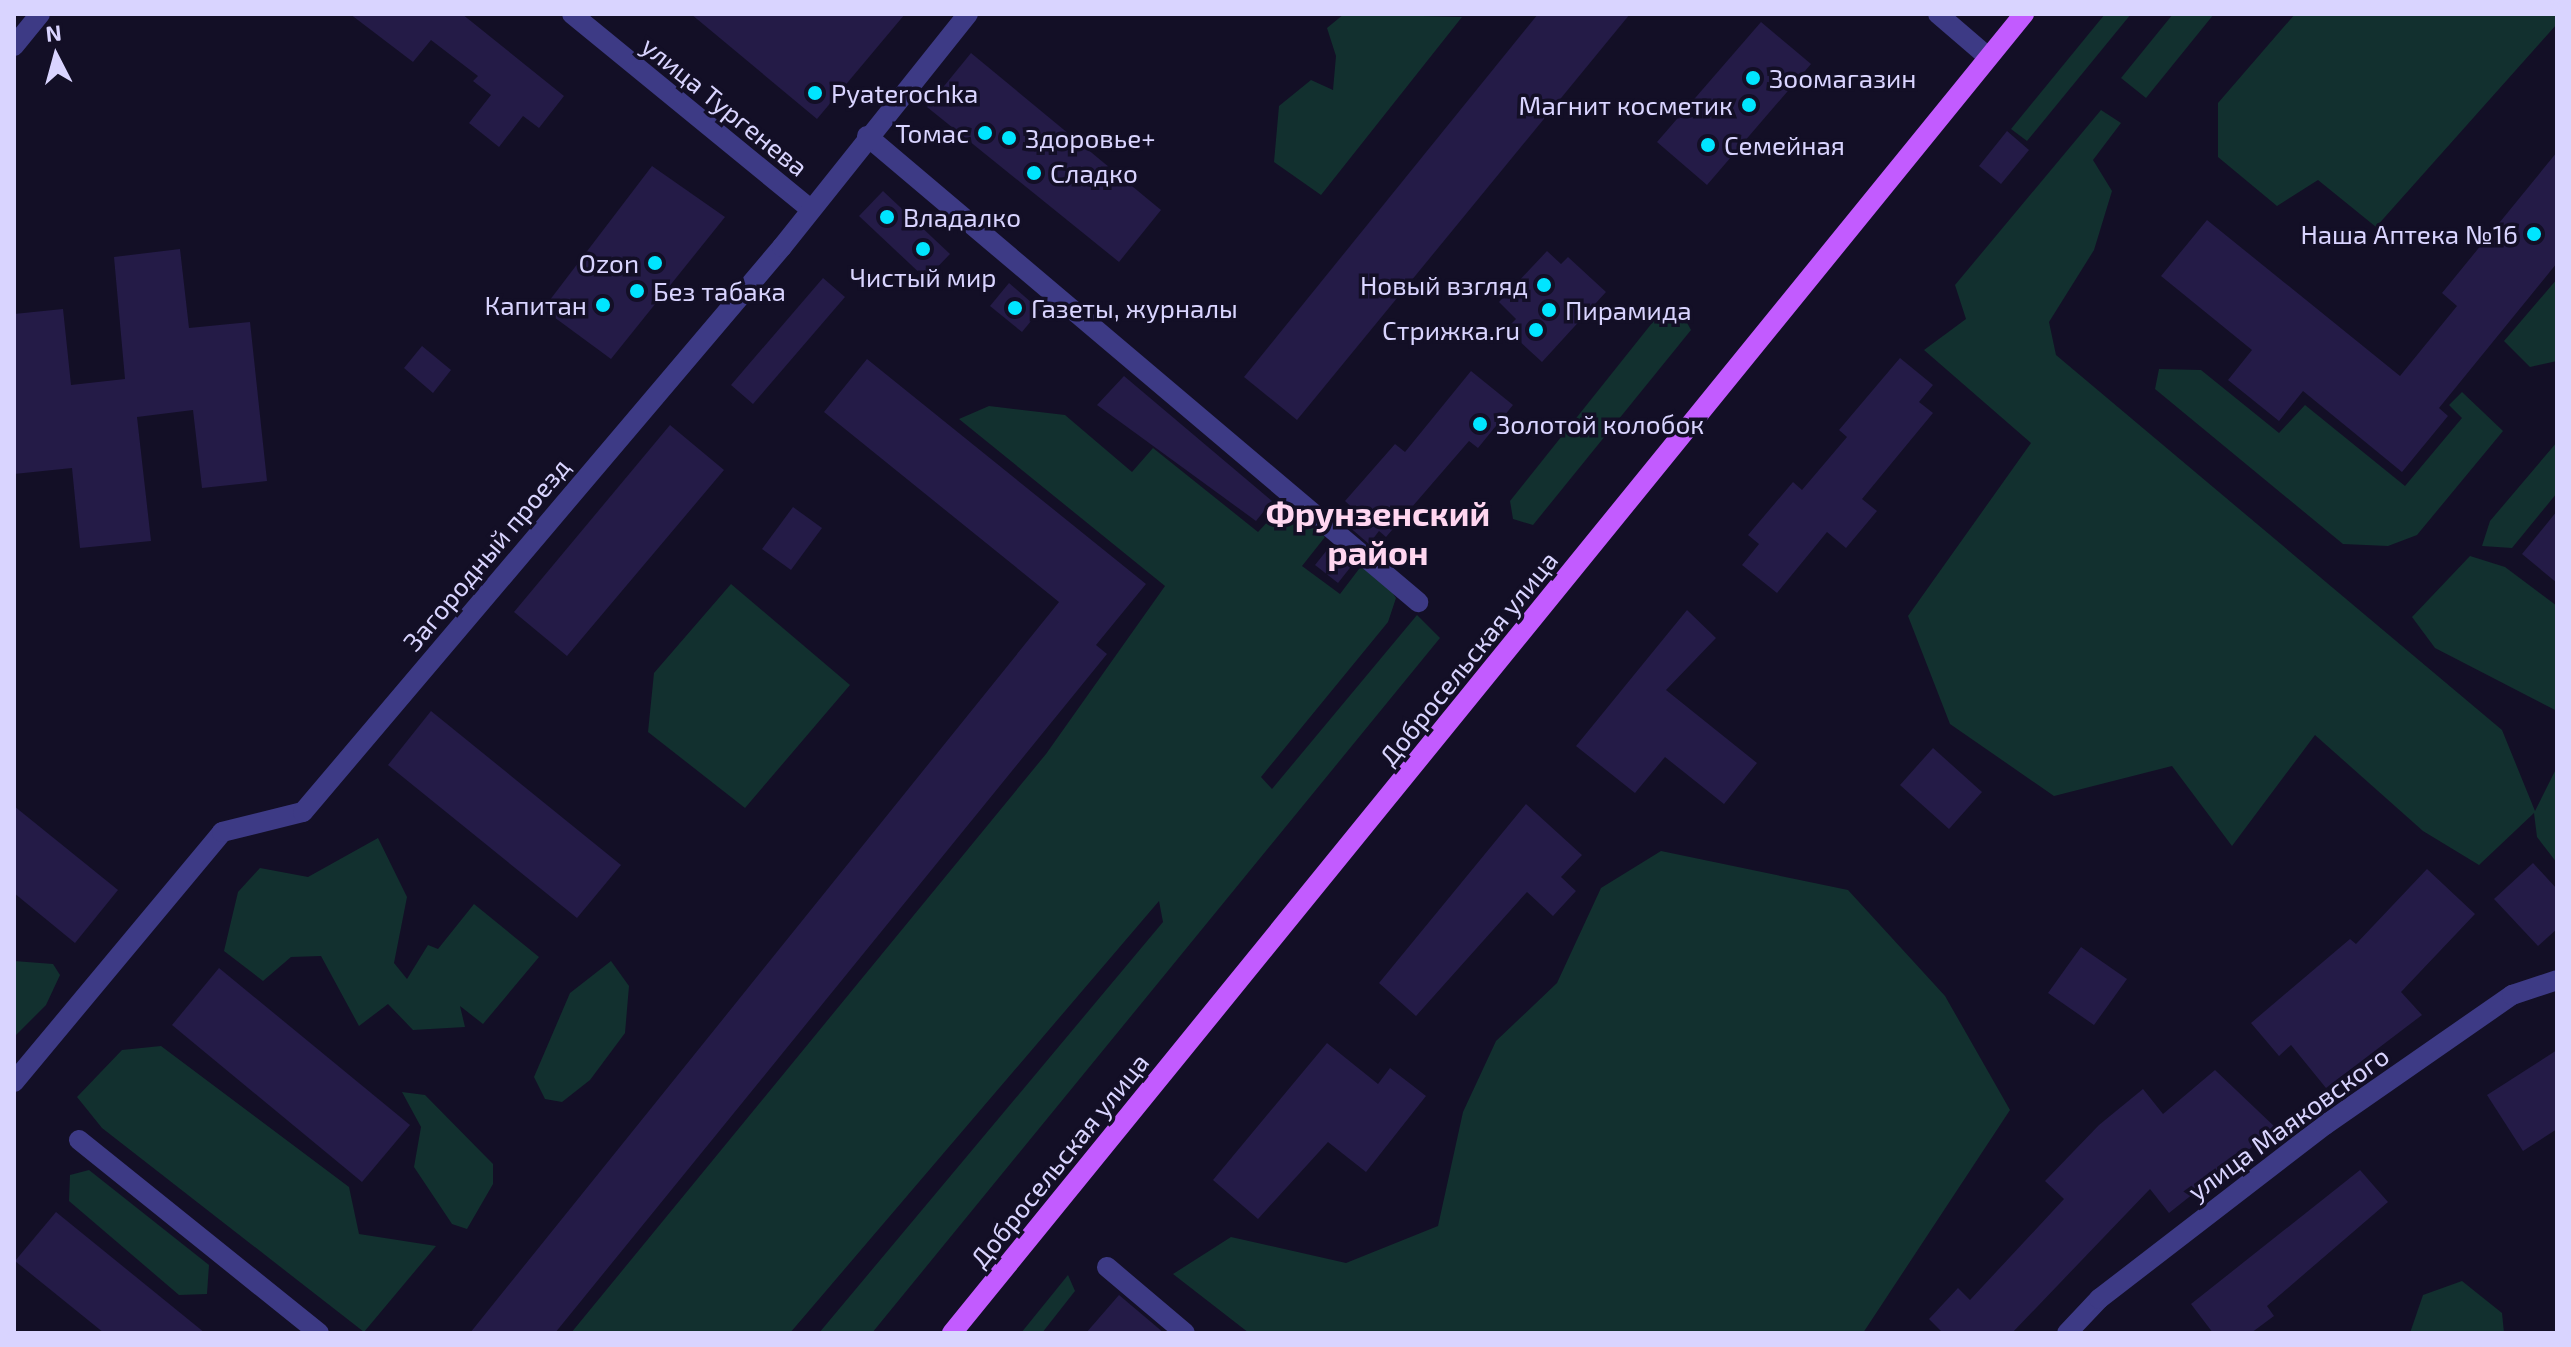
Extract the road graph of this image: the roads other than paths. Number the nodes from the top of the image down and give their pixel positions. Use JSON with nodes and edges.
{"nodes":[{"id":1,"x":40,"y":14,"type":"edge"},
{"id":2,"x":572,"y":14,"type":"edge"},
{"id":3,"x":968,"y":14,"type":"edge"},
{"id":4,"x":1938,"y":14,"type":"edge"},
{"id":5,"x":2024,"y":14,"type":"edge"},
{"id":6,"x":14,"y":46,"type":"edge"},
{"id":7,"x":1988,"y":57,"type":"junction"},
{"id":8,"x":867,"y":136,"type":"junction"},
{"id":9,"x":809,"y":208,"type":"junction"},
{"id":10,"x":1418,"y":602,"type":"dead end"},
{"id":11,"x":2557,"y":980,"type":"edge"},
{"id":12,"x":14,"y":1082,"type":"edge"},
{"id":13,"x":79,"y":1140,"type":"dead end"},
{"id":14,"x":1107,"y":1267,"type":"dead end"},
{"id":15,"x":319,"y":1333,"type":"edge"},
{"id":16,"x":952,"y":1333,"type":"edge"},
{"id":17,"x":1185,"y":1333,"type":"edge"},
{"id":18,"x":2067,"y":1333,"type":"edge"}],
"edges":[{"from":1,"to":6,"type":"street"},
{"from":2,"to":9,"type":"street","name":"улица Тургенева"},
{"from":3,"to":8,"type":"street","name":"Загородный проезд"},
{"from":4,"to":7,"type":"street"},
{"from":5,"to":7,"type":"main road","name":"Добросельская улица"},
{"from":7,"to":16,"type":"main road","name":"Добросельская улица"},
{"from":8,"to":9,"type":"street","name":"Загородный проезд"},
{"from":8,"to":10,"type":"street"},
{"from":9,"to":12,"type":"street","name":"Загородный проезд"},
{"from":11,"to":18,"type":"street","name":"улица Маяковского"},
{"from":13,"to":15,"type":"street"},
{"from":14,"to":17,"type":"street"}]}
